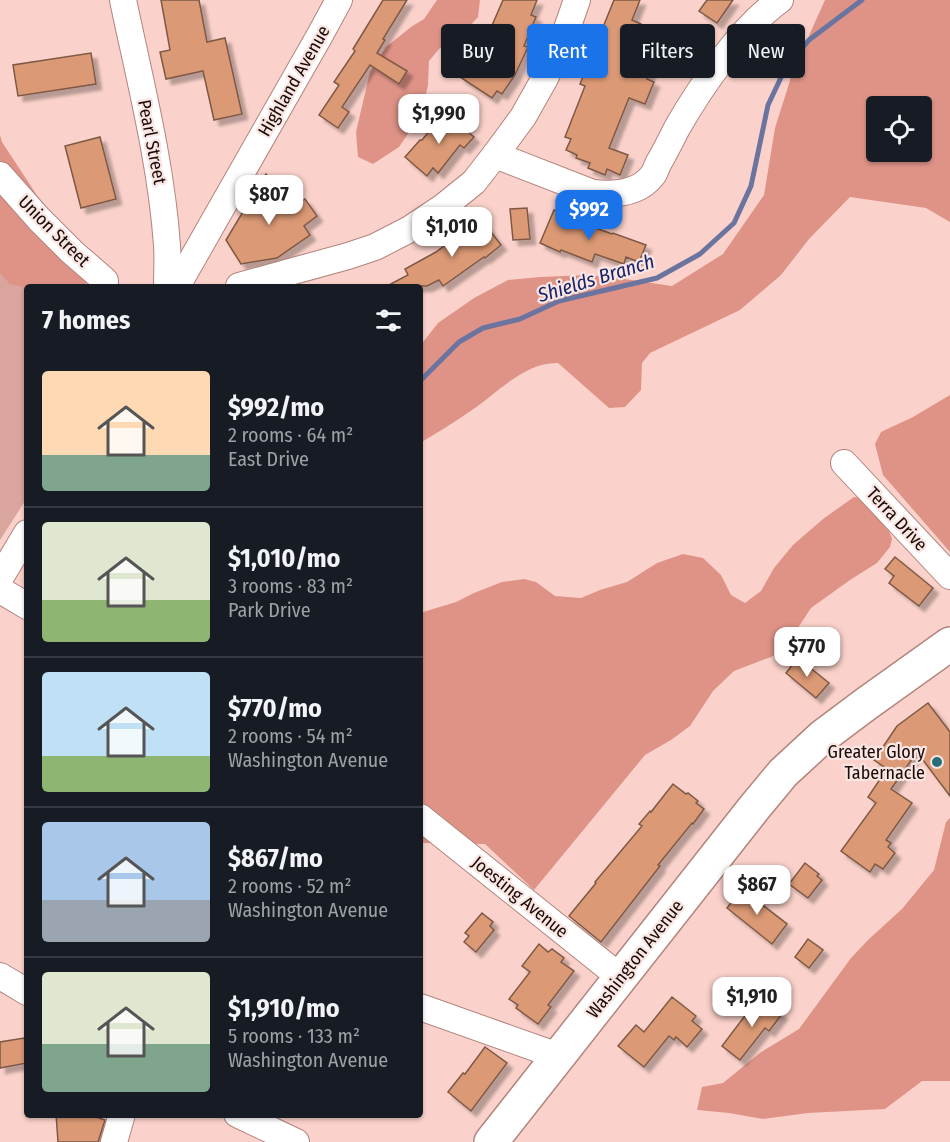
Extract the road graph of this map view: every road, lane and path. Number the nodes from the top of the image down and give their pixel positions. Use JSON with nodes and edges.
{"nodes":[{"id":1,"x":123,"y":0,"type":"edge"},
{"id":2,"x":339,"y":0,"type":"edge"},
{"id":3,"x":577,"y":0,"type":"edge"},
{"id":4,"x":780,"y":0,"type":"edge"},
{"id":5,"x":495,"y":156,"type":"junction"},
{"id":6,"x":0,"y":175,"type":"edge"},
{"id":7,"x":110,"y":284,"type":"edge"},
{"id":8,"x":167,"y":284,"type":"edge"},
{"id":9,"x":178,"y":284,"type":"edge"},
{"id":10,"x":246,"y":284,"type":"edge"},
{"id":11,"x":844,"y":462,"type":"dead end"},
{"id":12,"x":24,"y":538,"type":"edge"},
{"id":13,"x":950,"y":576,"type":"edge"},
{"id":14,"x":0,"y":578,"type":"edge"},
{"id":15,"x":0,"y":590,"type":"edge"},
{"id":16,"x":24,"y":604,"type":"edge"},
{"id":17,"x":950,"y":644,"type":"edge"},
{"id":18,"x":423,"y":819,"type":"edge"},
{"id":19,"x":0,"y":976,"type":"edge"},
{"id":20,"x":620,"y":977,"type":"junction"},
{"id":21,"x":24,"y":990,"type":"edge"},
{"id":22,"x":423,"y":1008,"type":"edge"},
{"id":23,"x":558,"y":1056,"type":"junction"},
{"id":24,"x":121,"y":1118,"type":"edge"},
{"id":25,"x":245,"y":1118,"type":"edge"},
{"id":26,"x":114,"y":1142,"type":"edge"},
{"id":27,"x":296,"y":1142,"type":"edge"},
{"id":28,"x":491,"y":1142,"type":"edge"}],
"edges":[{"from":1,"to":8,"type":"street","name":"Pearl Street"},
{"from":2,"to":9,"type":"street","name":"Highland Avenue"},
{"from":3,"to":5,"type":"street"},
{"from":4,"to":5,"type":"street"},
{"from":5,"to":10,"type":"street"},
{"from":6,"to":7,"type":"street","name":"Union Street"},
{"from":11,"to":13,"type":"street","name":"Terra Drive"},
{"from":12,"to":14,"type":"street"},
{"from":15,"to":16,"type":"street"},
{"from":17,"to":20,"type":"main road","name":"Washington Avenue"},
{"from":18,"to":20,"type":"street","name":"Joesting Avenue"},
{"from":19,"to":21,"type":"street"},
{"from":20,"to":23,"type":"main road","name":"Washington Avenue"},
{"from":22,"to":23,"type":"street"},
{"from":23,"to":28,"type":"main road","name":"Washington Avenue"},
{"from":24,"to":26,"type":"street"},
{"from":25,"to":27,"type":"street"}]}
